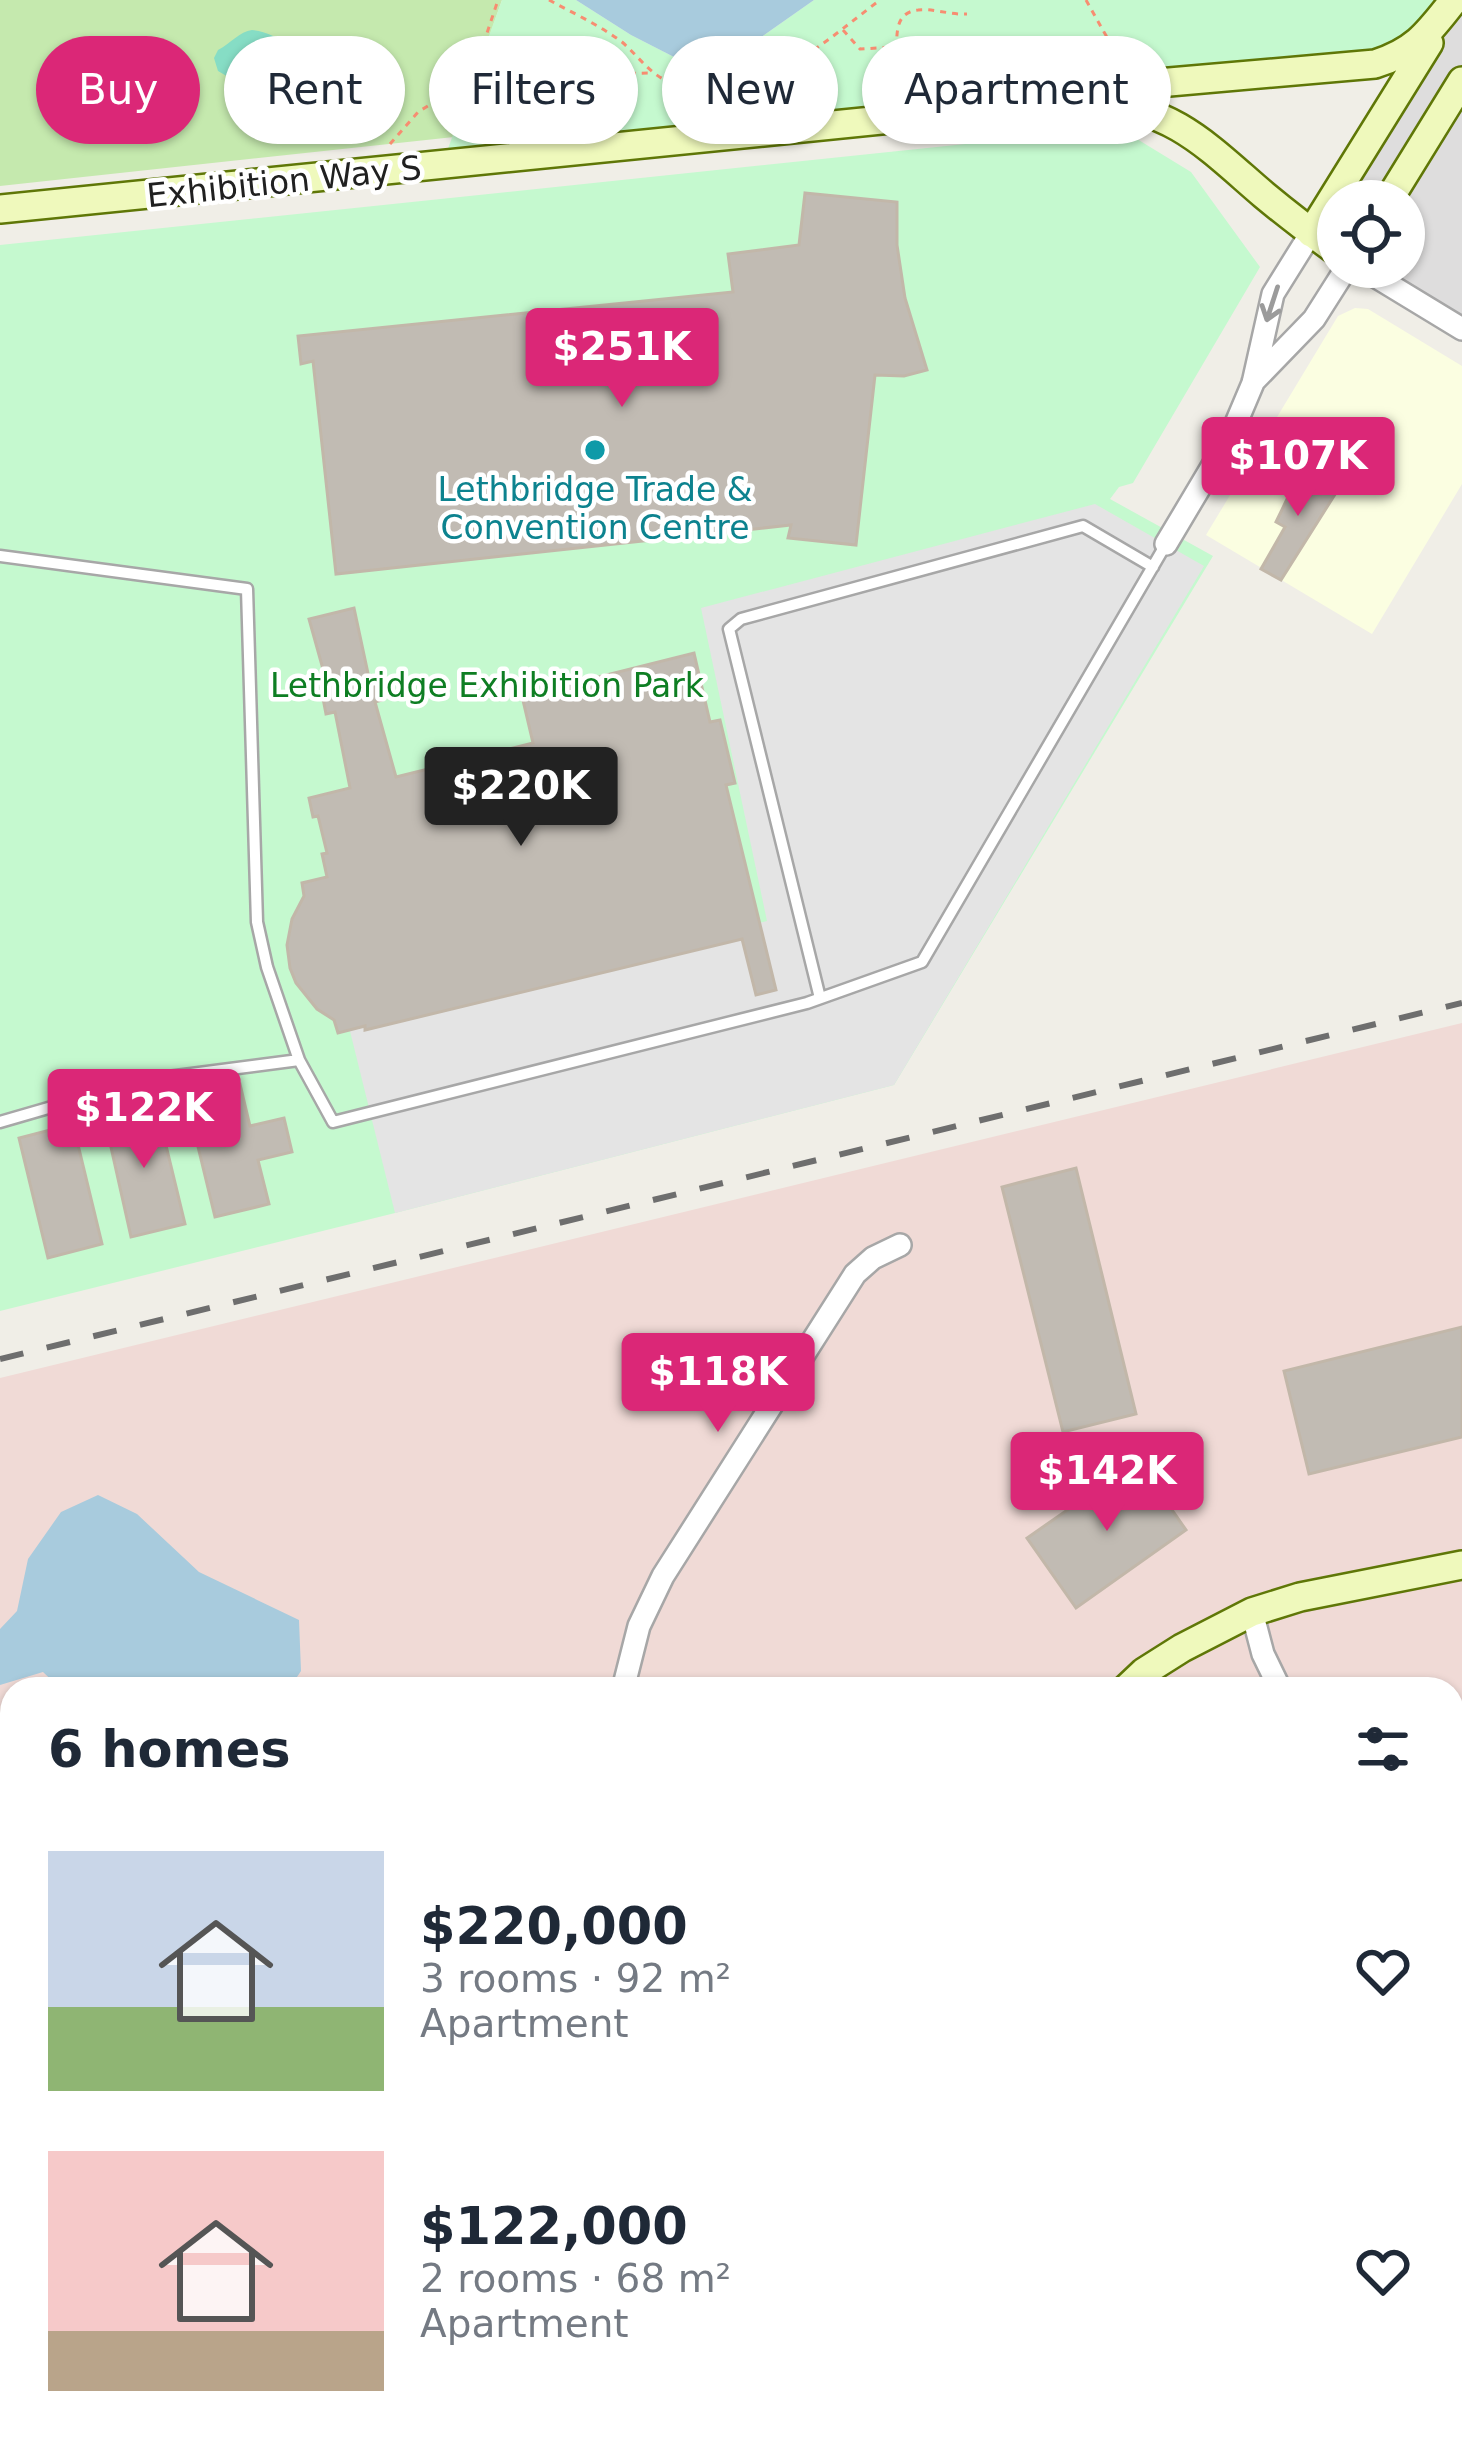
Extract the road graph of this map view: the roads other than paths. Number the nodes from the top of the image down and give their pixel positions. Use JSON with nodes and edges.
{"nodes":[{"id":1,"x":1455,"y":0,"type":"edge"},
{"id":2,"x":1462,"y":81,"type":"edge"},
{"id":3,"x":1171,"y":82,"type":"edge"},
{"id":4,"x":862,"y":122,"type":"edge"},
{"id":5,"x":1171,"y":124,"type":"edge"},
{"id":6,"x":1401,"y":180,"type":"edge"},
{"id":7,"x":0,"y":209,"type":"edge"},
{"id":8,"x":1311,"y":233,"type":"junction"},
{"id":9,"x":1317,"y":237,"type":"edge"},
{"id":10,"x":1334,"y":288,"type":"edge"},
{"id":11,"x":1395,"y":288,"type":"edge"},
{"id":12,"x":1462,"y":329,"type":"edge"},
{"id":13,"x":1253,"y":382,"type":"junction"},
{"id":14,"x":1166,"y":544,"type":"joint"},
{"id":15,"x":0,"y":556,"type":"edge"},
{"id":16,"x":1153,"y":567,"type":"junction"},
{"id":17,"x":820,"y":998,"type":"junction"},
{"id":18,"x":299,"y":1060,"type":"junction"},
{"id":19,"x":0,"y":1122,"type":"edge"},
{"id":20,"x":900,"y":1245,"type":"dead end"},
{"id":21,"x":1462,"y":1565,"type":"edge"},
{"id":22,"x":1252,"y":1612,"type":"junction"},
{"id":23,"x":626,"y":1677,"type":"edge"},
{"id":24,"x":1139,"y":1677,"type":"edge"},
{"id":25,"x":1274,"y":1677,"type":"edge"}],
"edges":[{"from":1,"to":3,"type":"street"},
{"from":1,"to":8,"type":"street"},
{"from":2,"to":6,"type":"street"},
{"from":4,"to":7,"type":"street","name":"Exhibition Way S"},
{"from":5,"to":8,"type":"street"},
{"from":8,"to":9,"type":"street"},
{"from":8,"to":13,"type":"street","one_way":true},
{"from":10,"to":13,"type":"street"},
{"from":11,"to":12,"type":"street"},
{"from":13,"to":14,"type":"street"},
{"from":14,"to":16,"type":"lane"},
{"from":15,"to":18,"type":"lane"},
{"from":16,"to":17,"type":"lane"},
{"from":16,"to":17,"type":"lane"},
{"from":17,"to":18,"type":"lane"},
{"from":18,"to":19,"type":"lane"},
{"from":20,"to":23,"type":"street"},
{"from":21,"to":22,"type":"street"},
{"from":22,"to":24,"type":"street"},
{"from":22,"to":25,"type":"street"}]}
